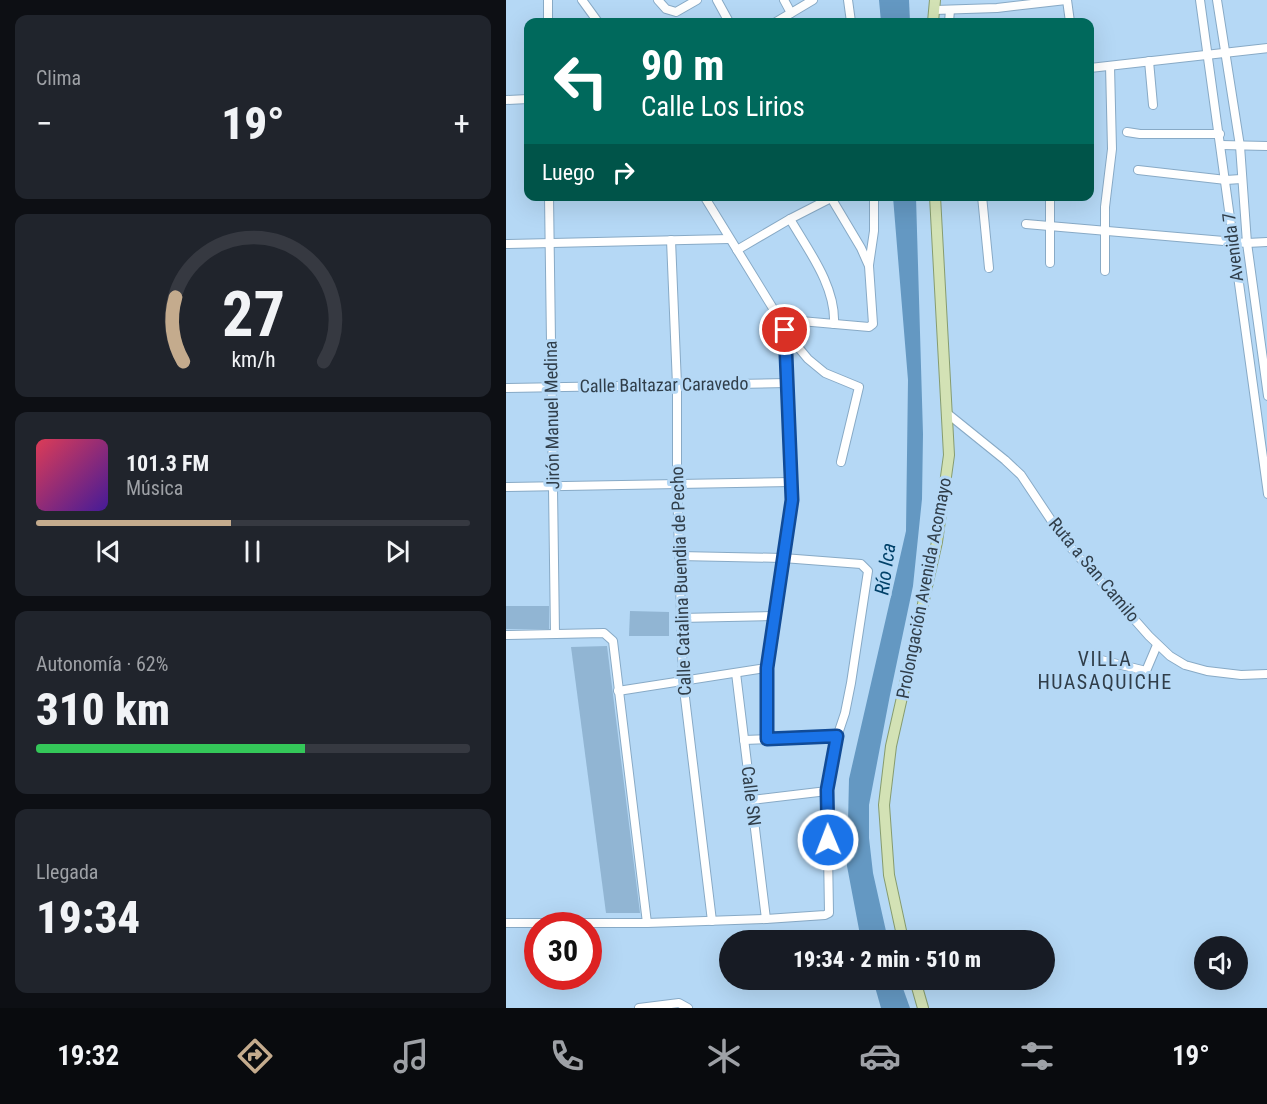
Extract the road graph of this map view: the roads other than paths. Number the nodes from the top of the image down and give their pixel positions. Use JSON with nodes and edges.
{"nodes":[{"id":1,"x":548,"y":0,"type":"edge"},
{"id":2,"x":582,"y":0,"type":"edge"},
{"id":3,"x":658,"y":0,"type":"edge"},
{"id":4,"x":697,"y":0,"type":"edge"},
{"id":5,"x":717,"y":0,"type":"edge"},
{"id":6,"x":784,"y":0,"type":"edge"},
{"id":7,"x":813,"y":0,"type":"edge"},
{"id":8,"x":848,"y":0,"type":"edge"},
{"id":9,"x":1067,"y":0,"type":"edge"},
{"id":10,"x":1200,"y":0,"type":"edge"},
{"id":11,"x":1217,"y":0,"type":"edge"},
{"id":12,"x":935,"y":5,"type":"edge"},
{"id":13,"x":950,"y":10,"type":"junction"},
{"id":14,"x":791,"y":13,"type":"junction"},
{"id":15,"x":548,"y":18,"type":"edge"},
{"id":16,"x":595,"y":18,"type":"edge"},
{"id":17,"x":727,"y":18,"type":"edge"},
{"id":18,"x":783,"y":18,"type":"edge"},
{"id":19,"x":850,"y":18,"type":"edge"},
{"id":20,"x":949,"y":18,"type":"edge"},
{"id":21,"x":1069,"y":18,"type":"edge"},
{"id":22,"x":1268,"y":48,"type":"edge"},
{"id":23,"x":1225,"y":52,"type":"junction"},
{"id":24,"x":1208,"y":54,"type":"junction"},
{"id":25,"x":1149,"y":61,"type":"junction"},
{"id":26,"x":1110,"y":66,"type":"junction"},
{"id":27,"x":1094,"y":68,"type":"edge"},
{"id":28,"x":524,"y":99,"type":"edge"},
{"id":29,"x":506,"y":100,"type":"edge"},
{"id":30,"x":1152,"y":105,"type":"dead end"},
{"id":31,"x":1127,"y":132,"type":"dead end"},
{"id":32,"x":1220,"y":134,"type":"junction"},
{"id":33,"x":1221,"y":146,"type":"junction"},
{"id":34,"x":1240,"y":146,"type":"junction"},
{"id":35,"x":1268,"y":146,"type":"edge"},
{"id":36,"x":1138,"y":170,"type":"dead end"},
{"id":37,"x":1241,"y":179,"type":"junction"},
{"id":38,"x":1226,"y":180,"type":"junction"},
{"id":39,"x":549,"y":201,"type":"edge"},
{"id":40,"x":710,"y":201,"type":"edge"},
{"id":41,"x":824,"y":201,"type":"edge"},
{"id":42,"x":833,"y":201,"type":"edge"},
{"id":43,"x":874,"y":201,"type":"edge"},
{"id":44,"x":935,"y":201,"type":"edge"},
{"id":45,"x":982,"y":201,"type":"edge"},
{"id":46,"x":1050,"y":201,"type":"edge"},
{"id":47,"x":790,"y":219,"type":"junction"},
{"id":48,"x":1026,"y":224,"type":"dead end"},
{"id":49,"x":1050,"y":226,"type":"junction"},
{"id":50,"x":1105,"y":230,"type":"junction"},
{"id":51,"x":729,"y":239,"type":"junction"},
{"id":52,"x":671,"y":240,"type":"junction"},
{"id":53,"x":1232,"y":242,"type":"junction"},
{"id":54,"x":1268,"y":242,"type":"edge"},
{"id":55,"x":549,"y":243,"type":"junction"},
{"id":56,"x":1247,"y":243,"type":"junction"},
{"id":57,"x":506,"y":244,"type":"edge"},
{"id":58,"x":737,"y":250,"type":"junction"},
{"id":59,"x":1050,"y":262,"type":"dead end"},
{"id":60,"x":869,"y":266,"type":"junction"},
{"id":61,"x":989,"y":268,"type":"dead end"},
{"id":62,"x":1105,"y":271,"type":"dead end"},
{"id":63,"x":778,"y":319,"type":"junction"},
{"id":64,"x":834,"y":324,"type":"junction"},
{"id":65,"x":785,"y":330,"type":"junction"},
{"id":66,"x":787,"y":383,"type":"junction"},
{"id":67,"x":677,"y":385,"type":"junction"},
{"id":68,"x":552,"y":387,"type":"junction"},
{"id":69,"x":506,"y":388,"type":"edge"},
{"id":70,"x":1268,"y":396,"type":"edge"},
{"id":71,"x":948,"y":414,"type":"junction"},
{"id":72,"x":841,"y":462,"type":"dead end"},
{"id":73,"x":791,"y":482,"type":"junction"},
{"id":74,"x":677,"y":484,"type":"junction"},
{"id":75,"x":553,"y":486,"type":"junction"},
{"id":76,"x":506,"y":487,"type":"edge"},
{"id":77,"x":1268,"y":494,"type":"edge"},
{"id":78,"x":680,"y":556,"type":"junction"},
{"id":79,"x":783,"y":558,"type":"junction"},
{"id":80,"x":774,"y":616,"type":"junction"},
{"id":81,"x":680,"y":618,"type":"junction"},
{"id":82,"x":555,"y":634,"type":"junction"},
{"id":83,"x":506,"y":635,"type":"edge"},
{"id":84,"x":1157,"y":645,"type":"junction"},
{"id":85,"x":1085,"y":656,"type":"dead end"},
{"id":86,"x":767,"y":668,"type":"junction"},
{"id":87,"x":736,"y":673,"type":"junction"},
{"id":88,"x":1268,"y":674,"type":"edge"},
{"id":89,"x":683,"y":681,"type":"junction"},
{"id":90,"x":618,"y":691,"type":"junction"},
{"id":91,"x":837,"y":736,"type":"junction"},
{"id":92,"x":767,"y":739,"type":"junction"},
{"id":93,"x":744,"y":740,"type":"junction"},
{"id":94,"x":827,"y":790,"type":"junction"},
{"id":95,"x":752,"y":800,"type":"junction"},
{"id":96,"x":766,"y":920,"type":"junction"},
{"id":97,"x":712,"y":921,"type":"junction"},
{"id":98,"x":506,"y":923,"type":"edge"},
{"id":99,"x":647,"y":923,"type":"junction"},
{"id":100,"x":901,"y":930,"type":"edge"},
{"id":101,"x":918,"y":990,"type":"edge"},
{"id":102,"x":639,"y":1008,"type":"edge"},
{"id":103,"x":688,"y":1008,"type":"edge"},
{"id":104,"x":923,"y":1008,"type":"edge"}],
"edges":[{"from":1,"to":15,"type":"street"},
{"from":2,"to":16,"type":"street"},
{"from":3,"to":4,"type":"street"},
{"from":5,"to":17,"type":"street"},
{"from":6,"to":14,"type":"street"},
{"from":7,"to":14,"type":"street"},
{"from":8,"to":19,"type":"street"},
{"from":9,"to":13,"type":"street"},
{"from":9,"to":21,"type":"street"},
{"from":10,"to":24,"type":"street","name":"Avenida 7"},
{"from":11,"to":23,"type":"street","name":"Avenida 7"},
{"from":12,"to":13,"type":"street"},
{"from":13,"to":20,"type":"street"},
{"from":14,"to":18,"type":"street"},
{"from":22,"to":23,"type":"street"},
{"from":23,"to":24,"type":"street"},
{"from":23,"to":34,"type":"street","name":"Avenida 7"},
{"from":24,"to":25,"type":"street"},
{"from":24,"to":32,"type":"street","name":"Avenida 7"},
{"from":25,"to":26,"type":"street"},
{"from":25,"to":30,"type":"street"},
{"from":26,"to":27,"type":"street"},
{"from":26,"to":50,"type":"street"},
{"from":28,"to":29,"type":"street"},
{"from":31,"to":32,"type":"street"},
{"from":32,"to":33,"type":"street","name":"Avenida 7"},
{"from":33,"to":34,"type":"street"},
{"from":33,"to":38,"type":"street","name":"Avenida 7"},
{"from":34,"to":35,"type":"street"},
{"from":34,"to":37,"type":"street","name":"Avenida 7"},
{"from":36,"to":38,"type":"street"},
{"from":37,"to":38,"type":"street"},
{"from":37,"to":56,"type":"street","name":"Avenida 7"},
{"from":38,"to":53,"type":"street","name":"Avenida 7"},
{"from":39,"to":55,"type":"street","name":"Jirón Manuel Medina"},
{"from":40,"to":51,"type":"street"},
{"from":41,"to":47,"type":"street"},
{"from":42,"to":60,"type":"street"},
{"from":43,"to":60,"type":"street"},
{"from":44,"to":71,"type":"main road","name":"Prolongación Avenida Acomayo"},
{"from":45,"to":61,"type":"street"},
{"from":46,"to":49,"type":"street"},
{"from":47,"to":58,"type":"street"},
{"from":47,"to":64,"type":"street"},
{"from":48,"to":49,"type":"street"},
{"from":49,"to":50,"type":"street"},
{"from":49,"to":59,"type":"street"},
{"from":50,"to":53,"type":"street"},
{"from":50,"to":62,"type":"street"},
{"from":51,"to":52,"type":"street"},
{"from":51,"to":58,"type":"street"},
{"from":52,"to":55,"type":"street"},
{"from":52,"to":67,"type":"street","name":"Calle Catalina Buendia de Pecho"},
{"from":53,"to":56,"type":"street"},
{"from":53,"to":77,"type":"street","name":"Avenida 7"},
{"from":54,"to":56,"type":"street"},
{"from":55,"to":57,"type":"street"},
{"from":55,"to":68,"type":"street","name":"Jirón Manuel Medina"},
{"from":56,"to":70,"type":"street","name":"Avenida 7"},
{"from":58,"to":63,"type":"street"},
{"from":60,"to":64,"type":"street"},
{"from":63,"to":64,"type":"street"},
{"from":63,"to":65,"type":"street"},
{"from":65,"to":66,"type":"street"},
{"from":65,"to":72,"type":"street"},
{"from":66,"to":67,"type":"street","name":"Calle Baltazar Caravedo"},
{"from":66,"to":73,"type":"street"},
{"from":67,"to":68,"type":"street","name":"Calle Baltazar Caravedo"},
{"from":67,"to":74,"type":"street","name":"Calle Catalina Buendia de Pecho"},
{"from":68,"to":69,"type":"street","name":"Calle Baltazar Caravedo"},
{"from":68,"to":75,"type":"street","name":"Jirón Manuel Medina"},
{"from":71,"to":84,"type":"street","name":"Ruta a San Camilo"},
{"from":71,"to":100,"type":"main road","name":"Prolongación Avenida Acomayo"},
{"from":73,"to":74,"type":"street"},
{"from":73,"to":79,"type":"street"},
{"from":74,"to":75,"type":"street"},
{"from":74,"to":78,"type":"street","name":"Calle Catalina Buendia de Pecho"},
{"from":75,"to":76,"type":"street"},
{"from":75,"to":82,"type":"street","name":"Jirón Manuel Medina"},
{"from":78,"to":79,"type":"street"},
{"from":78,"to":81,"type":"street","name":"Calle Catalina Buendia de Pecho"},
{"from":79,"to":80,"type":"street"},
{"from":79,"to":91,"type":"street"},
{"from":80,"to":81,"type":"street"},
{"from":80,"to":86,"type":"street"},
{"from":81,"to":89,"type":"street","name":"Calle Catalina Buendia de Pecho"},
{"from":82,"to":83,"type":"street"},
{"from":82,"to":90,"type":"street"},
{"from":84,"to":85,"type":"street"},
{"from":84,"to":88,"type":"street","name":"Ruta a San Camilo"},
{"from":86,"to":87,"type":"street"},
{"from":86,"to":92,"type":"street"},
{"from":87,"to":89,"type":"street"},
{"from":87,"to":93,"type":"street","name":"Calle SN"},
{"from":89,"to":90,"type":"street"},
{"from":89,"to":97,"type":"street","name":"Calle Catalina Buendia de Pecho"},
{"from":90,"to":99,"type":"street"},
{"from":91,"to":92,"type":"street"},
{"from":91,"to":94,"type":"street"},
{"from":92,"to":93,"type":"street"},
{"from":93,"to":95,"type":"street","name":"Calle SN"},
{"from":94,"to":95,"type":"street"},
{"from":94,"to":96,"type":"street"},
{"from":95,"to":96,"type":"street","name":"Calle SN"},
{"from":96,"to":97,"type":"street"},
{"from":97,"to":99,"type":"street"},
{"from":98,"to":99,"type":"street"},
{"from":101,"to":104,"type":"main road"},
{"from":102,"to":103,"type":"street"}]}
